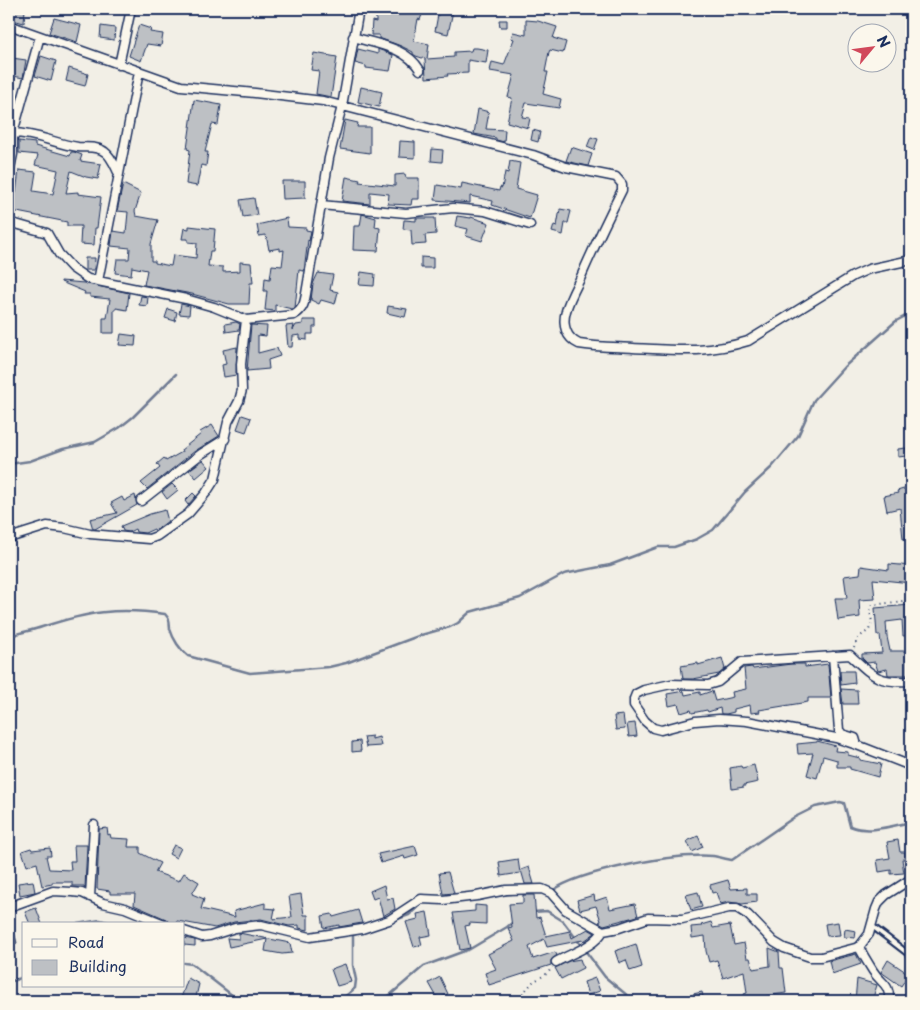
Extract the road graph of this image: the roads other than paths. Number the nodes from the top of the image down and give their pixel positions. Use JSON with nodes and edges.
{"nodes":[{"id":1,"x":131,"y":9,"type":"edge"},
{"id":2,"x":360,"y":9,"type":"edge"},
{"id":3,"x":9,"y":24,"type":"edge"},
{"id":4,"x":40,"y":36,"type":"junction"},
{"id":5,"x":353,"y":37,"type":"junction"},
{"id":6,"x":119,"y":65,"type":"junction"},
{"id":7,"x":420,"y":70,"type":"dead end"},
{"id":8,"x":139,"y":72,"type":"junction"},
{"id":9,"x":342,"y":106,"type":"junction"},
{"id":10,"x":11,"y":133,"type":"edge"},
{"id":11,"x":118,"y":172,"type":"junction"},
{"id":12,"x":9,"y":173,"type":"edge"},
{"id":13,"x":321,"y":205,"type":"junction"},
{"id":14,"x":9,"y":222,"type":"edge"},
{"id":15,"x":530,"y":225,"type":"dead end"},
{"id":16,"x":911,"y":260,"type":"edge"},
{"id":17,"x":98,"y":281,"type":"junction"},
{"id":18,"x":246,"y":320,"type":"junction"},
{"id":19,"x":225,"y":439,"type":"junction"},
{"id":20,"x":141,"y":501,"type":"dead end"},
{"id":21,"x":9,"y":538,"type":"edge"},
{"id":22,"x":833,"y":656,"type":"junction"},
{"id":23,"x":911,"y":681,"type":"edge"},
{"id":24,"x":857,"y":744,"type":"junction"},
{"id":25,"x":911,"y":766,"type":"edge"},
{"id":26,"x":94,"y":825,"type":"dead end"},
{"id":27,"x":911,"y":840,"type":"edge"},
{"id":28,"x":911,"y":845,"type":"edge"},
{"id":29,"x":911,"y":879,"type":"edge"},
{"id":30,"x":90,"y":897,"type":"junction"},
{"id":31,"x":9,"y":907,"type":"edge"},
{"id":32,"x":159,"y":922,"type":"edge"},
{"id":33,"x":872,"y":926,"type":"junction"},
{"id":34,"x":185,"y":931,"type":"edge"},
{"id":35,"x":603,"y":931,"type":"junction"},
{"id":36,"x":859,"y":947,"type":"junction"},
{"id":37,"x":911,"y":956,"type":"edge"},
{"id":38,"x":556,"y":962,"type":"road end"},
{"id":39,"x":889,"y":1001,"type":"edge"}],
"edges":[{"from":1,"to":6,"type":"street"},
{"from":2,"to":5,"type":"street"},
{"from":3,"to":4,"type":"street"},
{"from":4,"to":6,"type":"street"},
{"from":4,"to":10,"type":"street"},
{"from":5,"to":7,"type":"street"},
{"from":5,"to":9,"type":"street"},
{"from":6,"to":8,"type":"street"},
{"from":8,"to":9,"type":"street"},
{"from":8,"to":11,"type":"street"},
{"from":9,"to":13,"type":"street"},
{"from":9,"to":16,"type":"street"},
{"from":10,"to":11,"type":"street"},
{"from":10,"to":12,"type":"street"},
{"from":11,"to":17,"type":"street"},
{"from":13,"to":15,"type":"street"},
{"from":13,"to":18,"type":"street"},
{"from":14,"to":17,"type":"street"},
{"from":17,"to":18,"type":"street"},
{"from":18,"to":19,"type":"street"},
{"from":19,"to":20,"type":"street"},
{"from":19,"to":21,"type":"street"},
{"from":22,"to":23,"type":"street"},
{"from":22,"to":24,"type":"street"},
{"from":22,"to":24,"type":"street"},
{"from":24,"to":25,"type":"street"},
{"from":26,"to":30,"type":"street"},
{"from":27,"to":28,"type":"street"},
{"from":29,"to":33,"type":"street"},
{"from":30,"to":31,"type":"street"},
{"from":30,"to":32,"type":"street"},
{"from":33,"to":36,"type":"street"},
{"from":33,"to":37,"type":"lane"},
{"from":34,"to":35,"type":"street"},
{"from":35,"to":36,"type":"street"},
{"from":35,"to":38,"type":"street"},
{"from":36,"to":39,"type":"street"}]}
